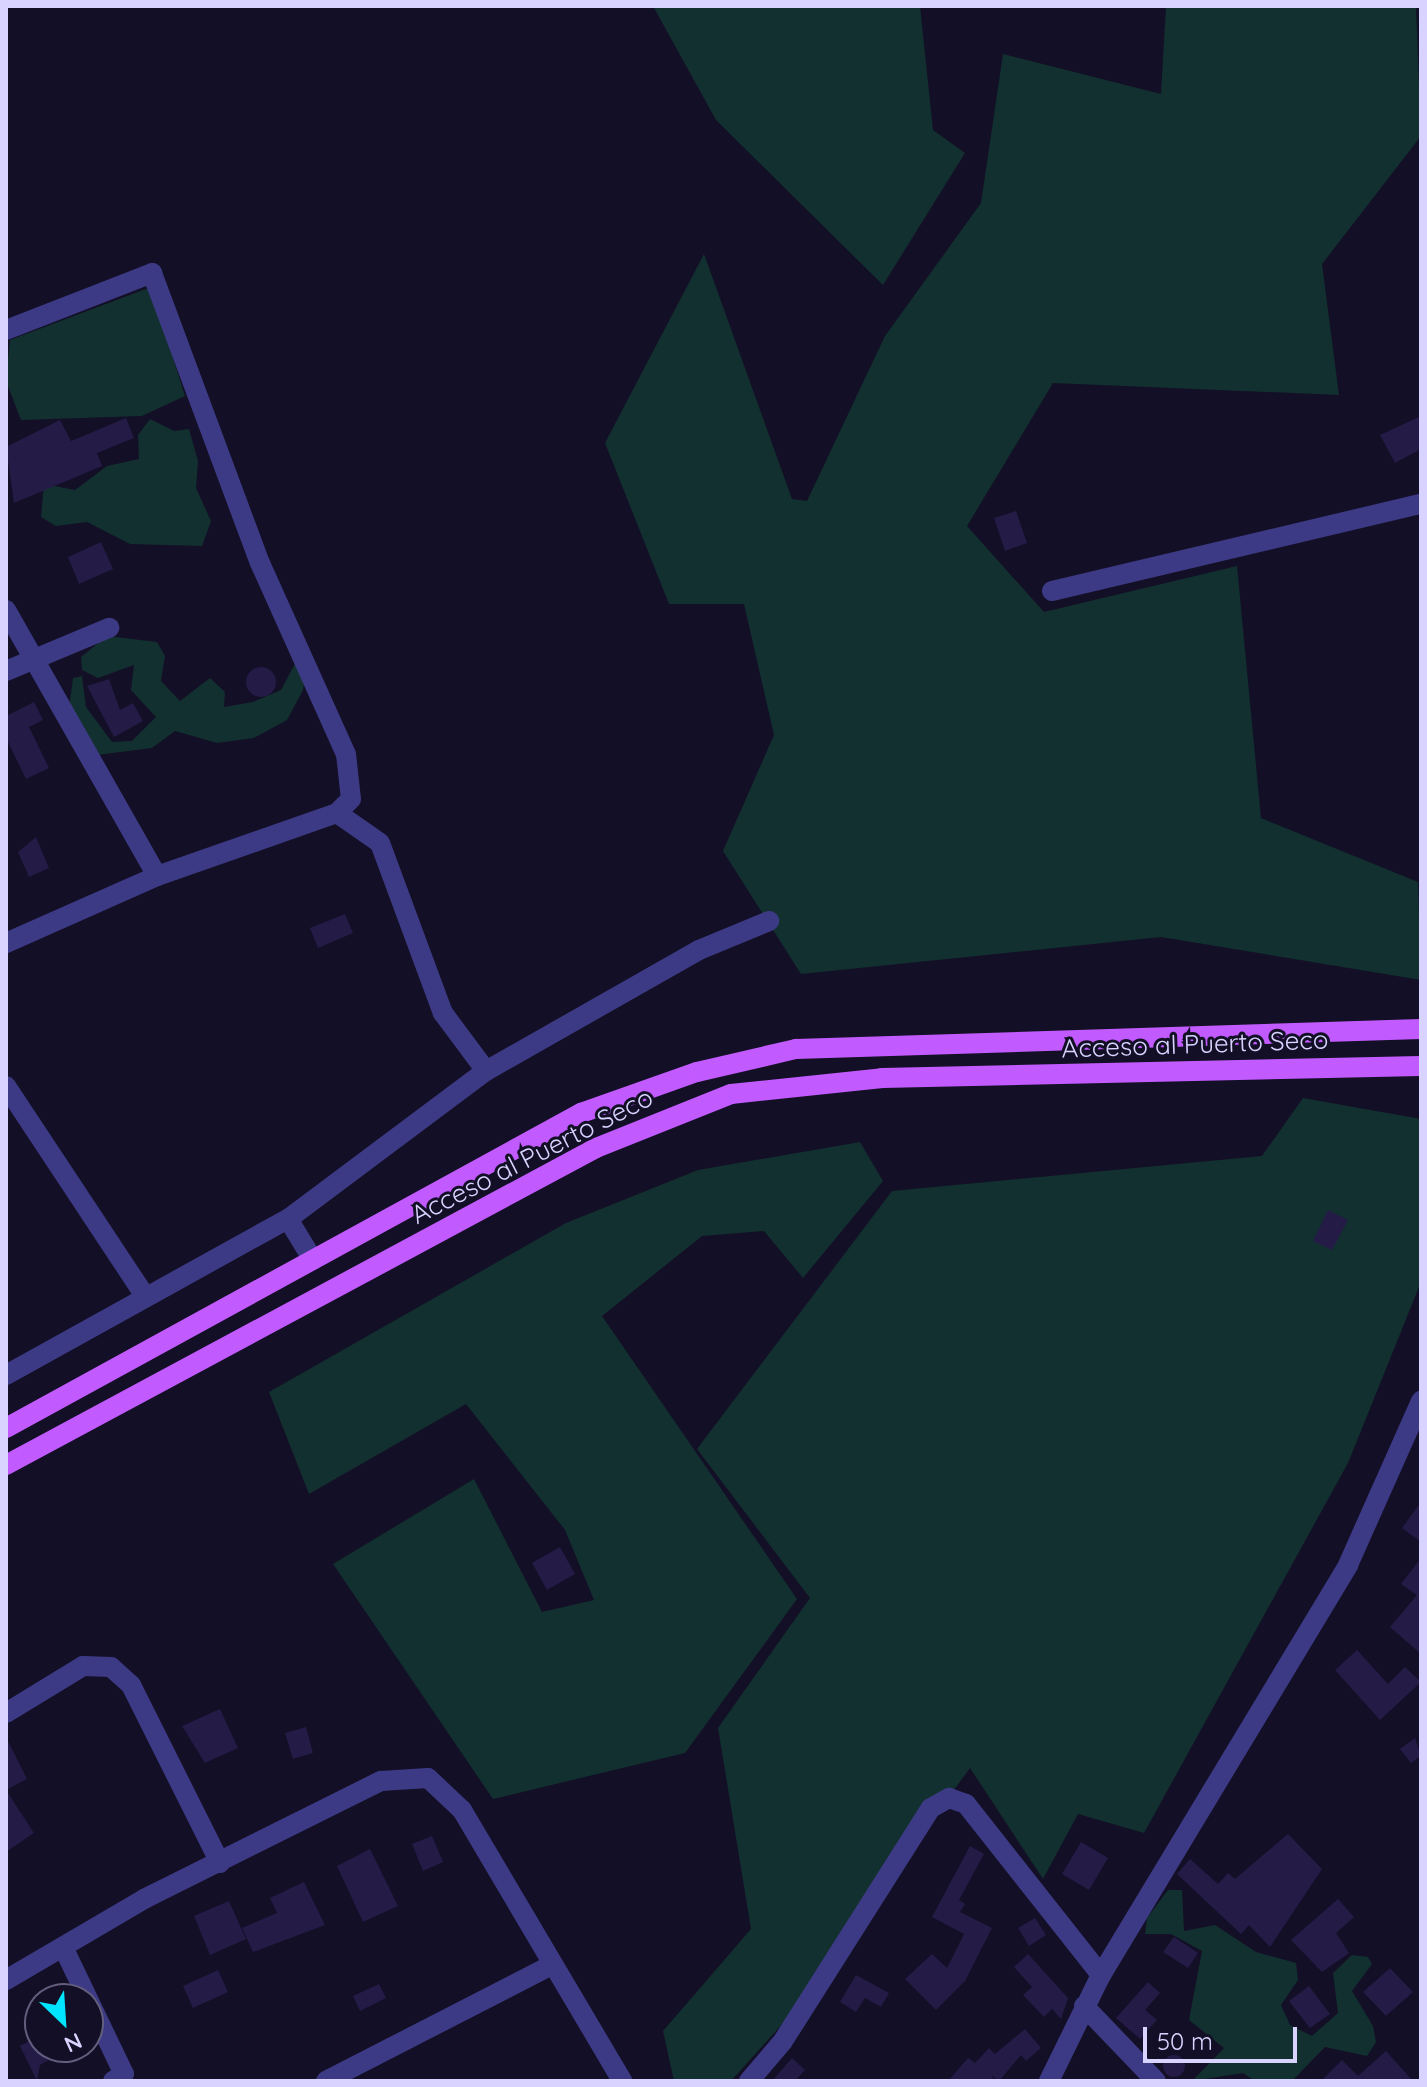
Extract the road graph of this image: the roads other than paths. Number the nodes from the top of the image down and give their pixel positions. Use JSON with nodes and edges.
{"nodes":[{"id":1,"x":6,"y":330,"type":"edge"},
{"id":2,"x":1421,"y":504,"type":"edge"},
{"id":3,"x":1052,"y":591,"type":"dead end"},
{"id":4,"x":6,"y":610,"type":"edge"},
{"id":5,"x":109,"y":628,"type":"dead end"},
{"id":6,"x":33,"y":660,"type":"junction"},
{"id":7,"x":6,"y":671,"type":"edge"},
{"id":8,"x":337,"y":813,"type":"junction"},
{"id":9,"x":157,"y":876,"type":"junction"},
{"id":10,"x":769,"y":921,"type":"dead end"},
{"id":11,"x":6,"y":943,"type":"edge"},
{"id":12,"x":1421,"y":1029,"type":"edge"},
{"id":13,"x":1421,"y":1066,"type":"edge"},
{"id":14,"x":486,"y":1071,"type":"junction"},
{"id":15,"x":6,"y":1086,"type":"edge"},
{"id":16,"x":288,"y":1219,"type":"junction"},
{"id":17,"x":313,"y":1260,"type":"junction"},
{"id":18,"x":145,"y":1296,"type":"junction"},
{"id":19,"x":6,"y":1375,"type":"edge"},
{"id":20,"x":1421,"y":1401,"type":"edge"},
{"id":21,"x":6,"y":1428,"type":"edge"},
{"id":22,"x":6,"y":1465,"type":"edge"},
{"id":23,"x":6,"y":1713,"type":"edge"},
{"id":24,"x":220,"y":1863,"type":"junction"},
{"id":25,"x":65,"y":1951,"type":"junction"},
{"id":26,"x":552,"y":1965,"type":"junction"},
{"id":27,"x":1101,"y":1975,"type":"junction"},
{"id":28,"x":6,"y":1980,"type":"edge"},
{"id":29,"x":1084,"y":2006,"type":"junction"},
{"id":30,"x":121,"y":2079,"type":"edge"},
{"id":31,"x":326,"y":2081,"type":"edge"},
{"id":32,"x":622,"y":2081,"type":"edge"},
{"id":33,"x":749,"y":2081,"type":"edge"},
{"id":34,"x":1049,"y":2081,"type":"edge"},
{"id":35,"x":1156,"y":2081,"type":"edge"}],
"edges":[{"from":1,"to":8,"type":"street"},
{"from":2,"to":3,"type":"street"},
{"from":4,"to":6,"type":"street"},
{"from":5,"to":6,"type":"street"},
{"from":6,"to":7,"type":"street"},
{"from":6,"to":9,"type":"street"},
{"from":8,"to":9,"type":"street"},
{"from":8,"to":14,"type":"street"},
{"from":9,"to":11,"type":"street"},
{"from":10,"to":14,"type":"street"},
{"from":12,"to":17,"type":"main road","name":"Acceso al Puerto Seco"},
{"from":13,"to":22,"type":"main road","name":"Acceso al Puerto Seco"},
{"from":14,"to":16,"type":"street"},
{"from":15,"to":18,"type":"street"},
{"from":16,"to":17,"type":"street"},
{"from":16,"to":18,"type":"street"},
{"from":17,"to":21,"type":"main road","name":"Acceso al Puerto Seco"},
{"from":18,"to":19,"type":"street"},
{"from":20,"to":27,"type":"street"},
{"from":23,"to":24,"type":"street"},
{"from":24,"to":25,"type":"street"},
{"from":24,"to":26,"type":"street"},
{"from":25,"to":28,"type":"street"},
{"from":25,"to":30,"type":"street"},
{"from":26,"to":31,"type":"street"},
{"from":26,"to":32,"type":"street"},
{"from":27,"to":29,"type":"street"},
{"from":27,"to":33,"type":"street"},
{"from":29,"to":34,"type":"street"},
{"from":29,"to":35,"type":"street"}]}
